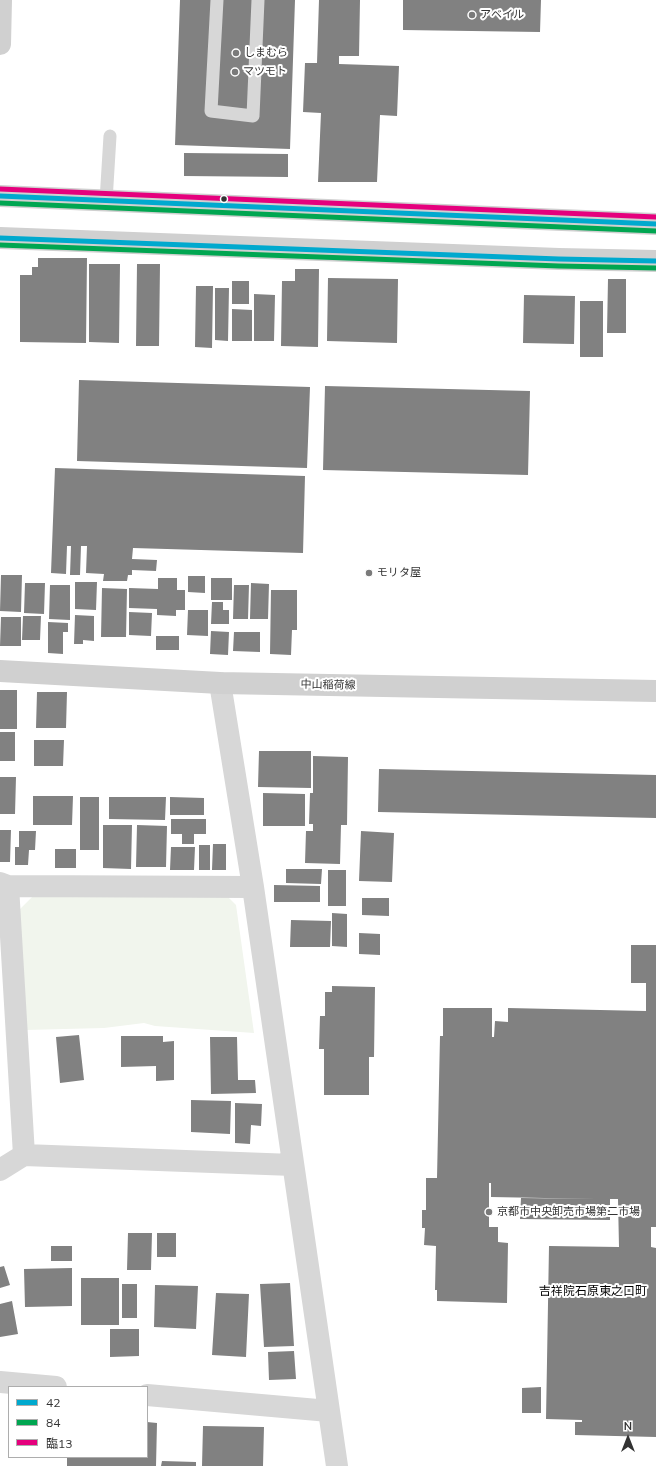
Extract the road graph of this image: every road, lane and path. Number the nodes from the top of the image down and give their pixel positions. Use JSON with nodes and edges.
{"nodes":[{"id":1,"x":1,"y":0,"type":"edge"},
{"id":2,"x":217,"y":0,"type":"edge"},
{"id":3,"x":258,"y":0,"type":"edge"},
{"id":4,"x":0,"y":44,"type":"edge"},
{"id":5,"x":110,"y":136,"type":"dead end"},
{"id":6,"x":0,"y":196,"type":"edge"},
{"id":7,"x":106,"y":201,"type":"junction"},
{"id":8,"x":656,"y":224,"type":"edge"},
{"id":9,"x":0,"y":238,"type":"edge"},
{"id":10,"x":656,"y":261,"type":"edge"},
{"id":11,"x":0,"y":671,"type":"edge"},
{"id":12,"x":220,"y":683,"type":"junction"},
{"id":13,"x":656,"y":691,"type":"edge"},
{"id":14,"x":4,"y":885,"type":"edge"},
{"id":15,"x":253,"y":887,"type":"junction"},
{"id":16,"x":24,"y":1155,"type":"junction"},
{"id":17,"x":294,"y":1165,"type":"junction"},
{"id":18,"x":0,"y":1170,"type":"edge"},
{"id":19,"x":0,"y":1382,"type":"edge"},
{"id":20,"x":45,"y":1386,"type":"edge"},
{"id":21,"x":148,"y":1395,"type":"edge"},
{"id":22,"x":329,"y":1411,"type":"junction"},
{"id":23,"x":336,"y":1466,"type":"edge"}],
"edges":[{"from":1,"to":4,"type":"street"},
{"from":2,"to":3,"type":"lane"},
{"from":5,"to":7,"type":"lane"},
{"from":6,"to":7,"type":"street"},
{"from":7,"to":8,"type":"street"},
{"from":9,"to":10,"type":"street"},
{"from":11,"to":12,"type":"street","name":"中山稲荷線"},
{"from":12,"to":13,"type":"street","name":"中山稲荷線"},
{"from":12,"to":15,"type":"street"},
{"from":14,"to":15,"type":"street"},
{"from":14,"to":16,"type":"street"},
{"from":15,"to":17,"type":"street"},
{"from":16,"to":17,"type":"street"},
{"from":16,"to":18,"type":"street"},
{"from":17,"to":22,"type":"street"},
{"from":19,"to":20,"type":"street"},
{"from":21,"to":22,"type":"street"},
{"from":22,"to":23,"type":"street"}]}
